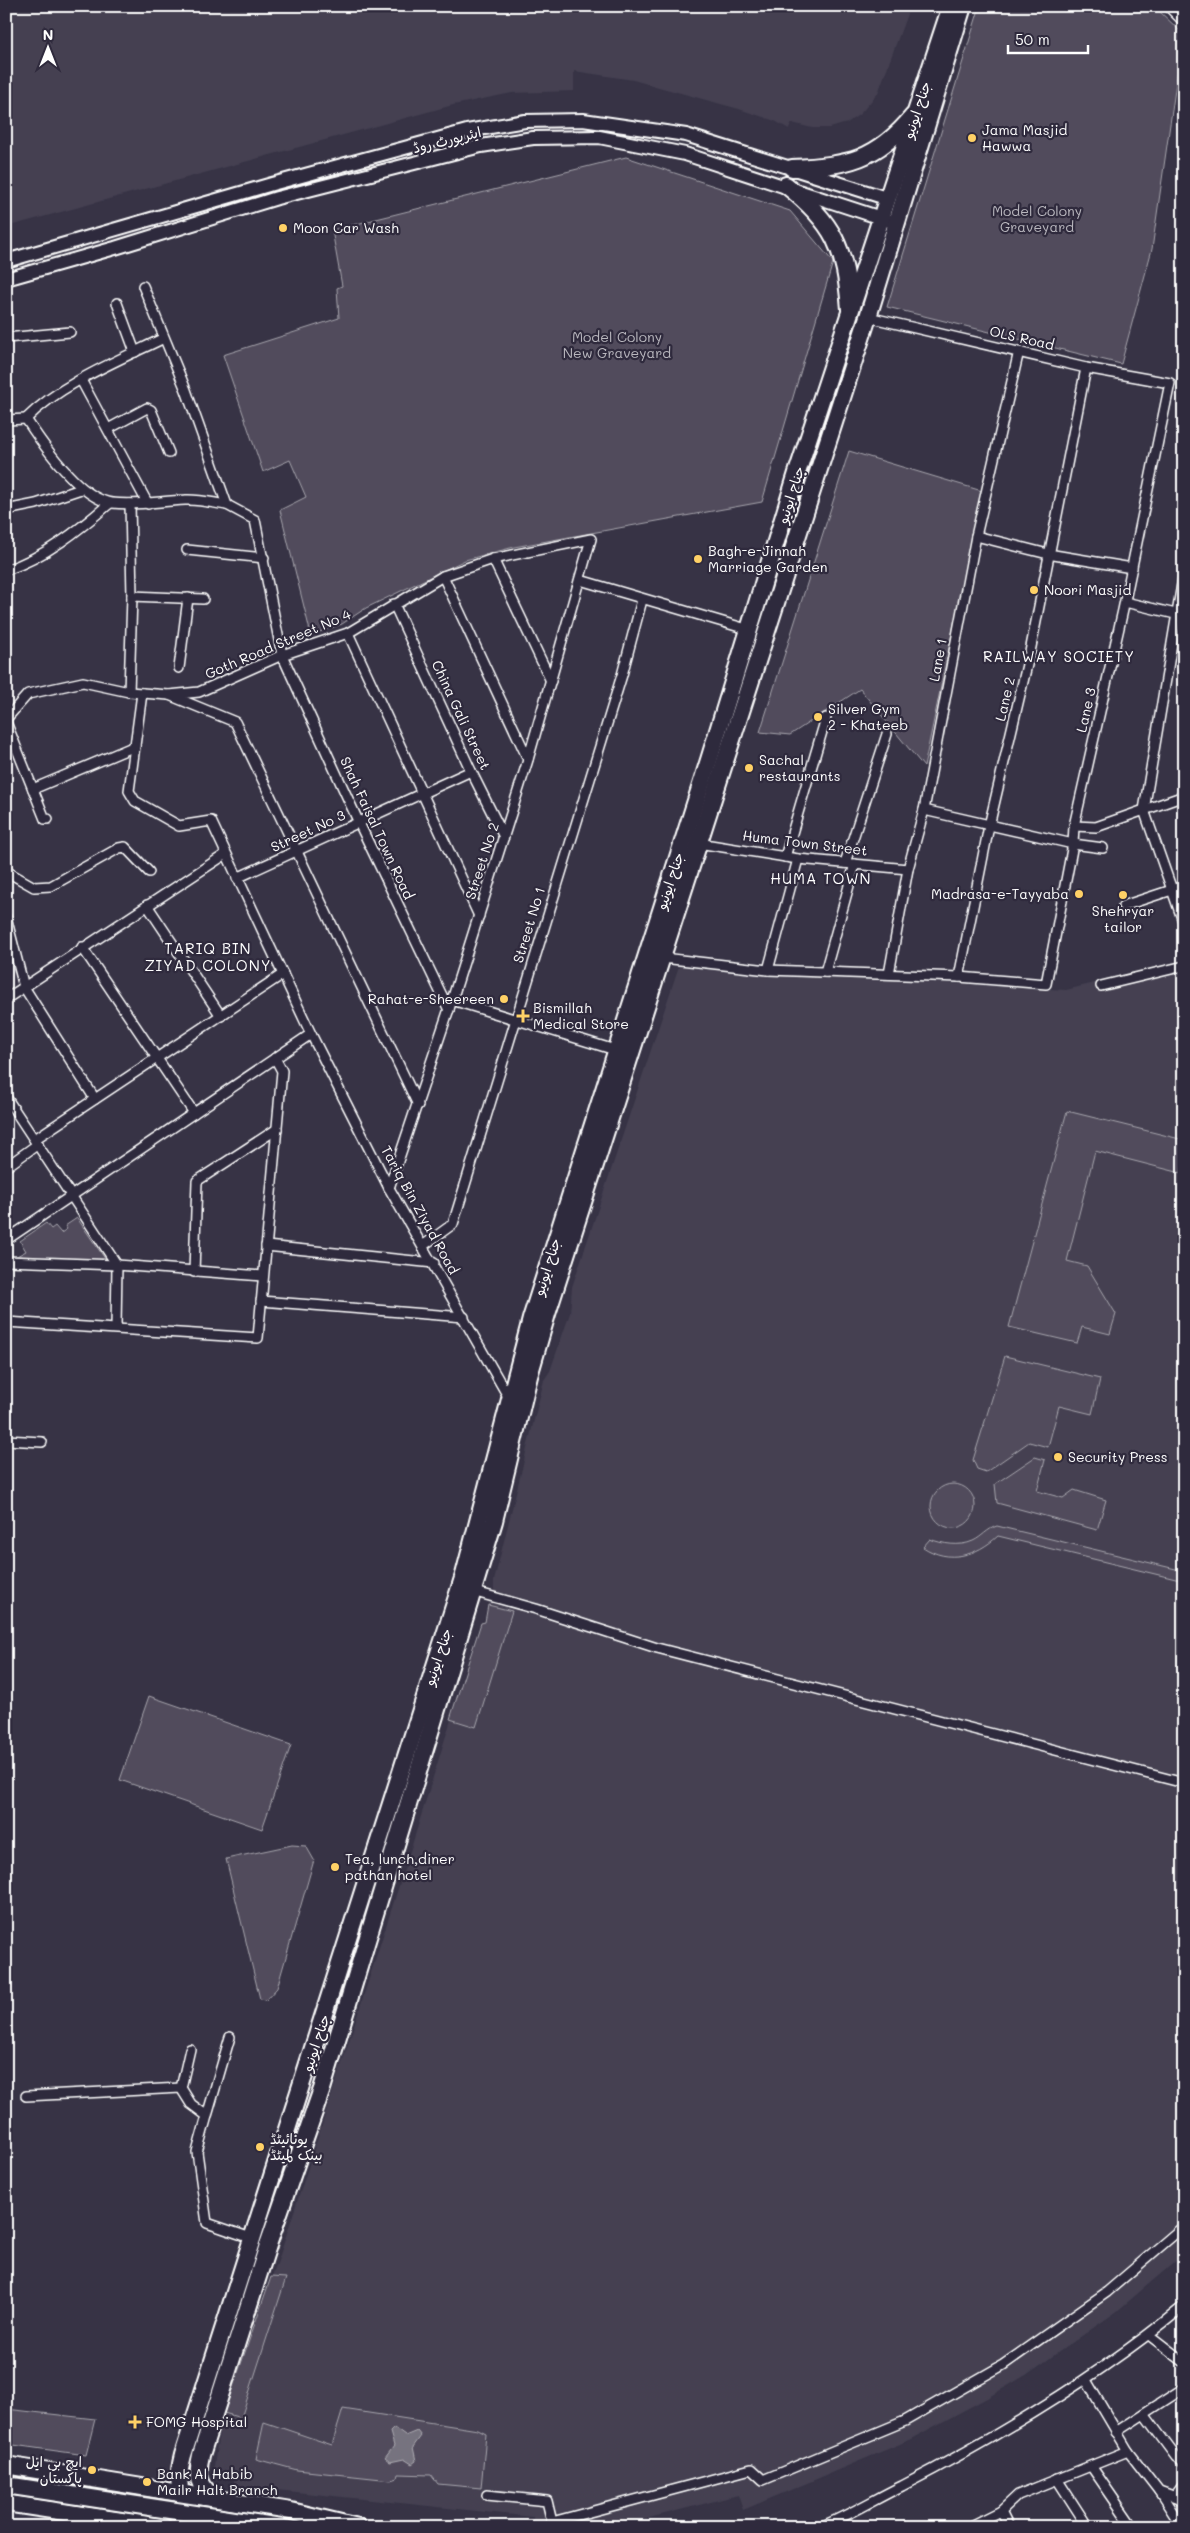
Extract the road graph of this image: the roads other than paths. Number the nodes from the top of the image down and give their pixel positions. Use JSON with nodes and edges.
{"nodes":[{"id":1,"x":951,"y":6,"type":"edge"},
{"id":2,"x":962,"y":6,"type":"edge"},
{"id":3,"x":1168,"y":6,"type":"edge"},
{"id":4,"x":1184,"y":22,"type":"edge"},
{"id":5,"x":918,"y":109,"type":"junction"},
{"id":6,"x":792,"y":168,"type":"junction"},
{"id":7,"x":786,"y":185,"type":"junction"},
{"id":8,"x":889,"y":199,"type":"junction"},
{"id":9,"x":890,"y":221,"type":"junction"},
{"id":10,"x":6,"y":261,"type":"edge"},
{"id":11,"x":6,"y":279,"type":"edge"},
{"id":12,"x":144,"y":286,"type":"dead end"},
{"id":13,"x":117,"y":303,"type":"dead end"},
{"id":14,"x":850,"y":316,"type":"junction"},
{"id":15,"x":868,"y":317,"type":"junction"},
{"id":16,"x":70,"y":332,"type":"dead end"},
{"id":17,"x":6,"y":338,"type":"edge"},
{"id":18,"x":164,"y":338,"type":"junction"},
{"id":19,"x":1019,"y":351,"type":"junction"},
{"id":20,"x":135,"y":352,"type":"junction"},
{"id":21,"x":1086,"y":368,"type":"junction"},
{"id":22,"x":81,"y":380,"type":"junction"},
{"id":23,"x":1170,"y":384,"type":"joint"},
{"id":24,"x":6,"y":420,"type":"edge"},
{"id":25,"x":26,"y":420,"type":"junction"},
{"id":26,"x":108,"y":429,"type":"junction"},
{"id":27,"x":169,"y":453,"type":"dead end"},
{"id":28,"x":81,"y":488,"type":"junction"},
{"id":29,"x":110,"y":503,"type":"junction"},
{"id":30,"x":130,"y":504,"type":"junction"},
{"id":31,"x":148,"y":504,"type":"junction"},
{"id":32,"x":227,"y":506,"type":"junction"},
{"id":33,"x":6,"y":510,"type":"edge"},
{"id":34,"x":976,"y":536,"type":"junction"},
{"id":35,"x":592,"y":539,"type":"joint"},
{"id":36,"x":187,"y":550,"type":"dead end"},
{"id":37,"x":1048,"y":554,"type":"junction"},
{"id":38,"x":264,"y":558,"type":"junction"},
{"id":39,"x":493,"y":559,"type":"junction"},
{"id":40,"x":1132,"y":568,"type":"junction"},
{"id":41,"x":6,"y":570,"type":"edge"},
{"id":42,"x":1184,"y":572,"type":"edge"},
{"id":43,"x":443,"y":576,"type":"junction"},
{"id":44,"x":580,"y":580,"type":"junction"},
{"id":45,"x":132,"y":596,"type":"junction"},
{"id":46,"x":188,"y":598,"type":"junction"},
{"id":47,"x":203,"y":599,"type":"dead end"},
{"id":48,"x":642,"y":600,"type":"junction"},
{"id":49,"x":1125,"y":602,"type":"junction"},
{"id":50,"x":394,"y":604,"type":"junction"},
{"id":51,"x":1180,"y":615,"type":"edge"},
{"id":52,"x":750,"y":630,"type":"junction"},
{"id":53,"x":348,"y":633,"type":"junction"},
{"id":54,"x":282,"y":656,"type":"junction"},
{"id":55,"x":179,"y":668,"type":"dead end"},
{"id":56,"x":551,"y":682,"type":"junction"},
{"id":57,"x":130,"y":692,"type":"junction"},
{"id":58,"x":142,"y":693,"type":"junction"},
{"id":59,"x":169,"y":695,"type":"junction"},
{"id":60,"x":826,"y":718,"type":"dead end"},
{"id":61,"x":6,"y":720,"type":"edge"},
{"id":62,"x":887,"y":734,"type":"dead end"},
{"id":63,"x":135,"y":746,"type":"junction"},
{"id":64,"x":528,"y":759,"type":"junction"},
{"id":65,"x":471,"y":771,"type":"junction"},
{"id":66,"x":33,"y":789,"type":"junction"},
{"id":67,"x":421,"y":794,"type":"junction"},
{"id":68,"x":1184,"y":796,"type":"edge"},
{"id":69,"x":924,"y":810,"type":"junction"},
{"id":70,"x":1144,"y":810,"type":"junction"},
{"id":71,"x":48,"y":819,"type":"dead end"},
{"id":72,"x":358,"y":823,"type":"junction"},
{"id":73,"x":989,"y":826,"type":"junction"},
{"id":74,"x":1074,"y":826,"type":"junction"},
{"id":75,"x":504,"y":837,"type":"junction"},
{"id":76,"x":698,"y":842,"type":"junction"},
{"id":77,"x":1073,"y":844,"type":"junction"},
{"id":78,"x":1103,"y":848,"type":"dead end"},
{"id":79,"x":298,"y":850,"type":"junction"},
{"id":80,"x":226,"y":854,"type":"junction"},
{"id":81,"x":785,"y":857,"type":"junction"},
{"id":82,"x":798,"y":859,"type":"junction"},
{"id":83,"x":845,"y":863,"type":"junction"},
{"id":84,"x":855,"y":864,"type":"junction"},
{"id":85,"x":908,"y":869,"type":"junction"},
{"id":86,"x":6,"y":871,"type":"edge"},
{"id":87,"x":149,"y":872,"type":"dead end"},
{"id":88,"x":238,"y":878,"type":"junction"},
{"id":89,"x":1184,"y":886,"type":"edge"},
{"id":90,"x":1172,"y":890,"type":"junction"},
{"id":91,"x":147,"y":905,"type":"junction"},
{"id":92,"x":1123,"y":906,"type":"dead end"},
{"id":93,"x":479,"y":916,"type":"junction"},
{"id":94,"x":6,"y":917,"type":"edge"},
{"id":95,"x":1184,"y":924,"type":"edge"},
{"id":96,"x":82,"y":947,"type":"junction"},
{"id":97,"x":663,"y":958,"type":"junction"},
{"id":98,"x":1184,"y":966,"type":"edge"},
{"id":99,"x":768,"y":970,"type":"junction"},
{"id":100,"x":825,"y":972,"type":"junction"},
{"id":101,"x":283,"y":974,"type":"junction"},
{"id":102,"x":889,"y":974,"type":"junction"},
{"id":103,"x":959,"y":977,"type":"junction"},
{"id":104,"x":1101,"y":986,"type":"dead end"},
{"id":105,"x":24,"y":987,"type":"junction"},
{"id":106,"x":6,"y":999,"type":"edge"},
{"id":107,"x":452,"y":1000,"type":"junction"},
{"id":108,"x":449,"y":1010,"type":"junction"},
{"id":109,"x":221,"y":1016,"type":"junction"},
{"id":110,"x":514,"y":1020,"type":"junction"},
{"id":111,"x":311,"y":1034,"type":"junction"},
{"id":112,"x":615,"y":1050,"type":"junction"},
{"id":113,"x":157,"y":1058,"type":"junction"},
{"id":114,"x":275,"y":1058,"type":"junction"},
{"id":115,"x":6,"y":1097,"type":"edge"},
{"id":116,"x":95,"y":1099,"type":"junction"},
{"id":117,"x":418,"y":1105,"type":"junction"},
{"id":118,"x":194,"y":1112,"type":"junction"},
{"id":119,"x":277,"y":1129,"type":"junction"},
{"id":120,"x":37,"y":1142,"type":"junction"},
{"id":121,"x":6,"y":1166,"type":"edge"},
{"id":122,"x":389,"y":1188,"type":"junction"},
{"id":123,"x":71,"y":1195,"type":"junction"},
{"id":124,"x":6,"y":1240,"type":"edge"},
{"id":125,"x":424,"y":1245,"type":"junction"},
{"id":126,"x":266,"y":1246,"type":"junction"},
{"id":127,"x":6,"y":1261,"type":"edge"},
{"id":128,"x":434,"y":1263,"type":"junction"},
{"id":129,"x":117,"y":1265,"type":"junction"},
{"id":130,"x":194,"y":1272,"type":"junction"},
{"id":131,"x":263,"y":1276,"type":"junction"},
{"id":132,"x":261,"y":1301,"type":"junction"},
{"id":133,"x":464,"y":1317,"type":"junction"},
{"id":134,"x":6,"y":1322,"type":"edge"},
{"id":135,"x":116,"y":1328,"type":"junction"},
{"id":136,"x":509,"y":1398,"type":"junction"},
{"id":137,"x":6,"y":1440,"type":"edge"},
{"id":138,"x":42,"y":1442,"type":"dead end"},
{"id":139,"x":472,"y":1591,"type":"junction"},
{"id":140,"x":1184,"y":1782,"type":"edge"},
{"id":141,"x":230,"y":2037,"type":"dead end"},
{"id":142,"x":190,"y":2049,"type":"dead end"},
{"id":143,"x":181,"y":2088,"type":"junction"},
{"id":144,"x":26,"y":2096,"type":"dead end"},
{"id":145,"x":207,"y":2116,"type":"junction"},
{"id":146,"x":1184,"y":2226,"type":"edge"},
{"id":147,"x":261,"y":2234,"type":"junction"},
{"id":148,"x":1184,"y":2306,"type":"edge"},
{"id":149,"x":1149,"y":2335,"type":"junction"},
{"id":150,"x":1184,"y":2362,"type":"edge"},
{"id":151,"x":1086,"y":2380,"type":"junction"},
{"id":152,"x":1182,"y":2392,"type":"edge"},
{"id":153,"x":1144,"y":2414,"type":"junction"},
{"id":154,"x":1116,"y":2432,"type":"junction"},
{"id":155,"x":1128,"y":2451,"type":"junction"},
{"id":156,"x":1184,"y":2463,"type":"edge"},
{"id":157,"x":6,"y":2465,"type":"edge"},
{"id":158,"x":1091,"y":2466,"type":"junction"},
{"id":159,"x":1057,"y":2479,"type":"junction"},
{"id":160,"x":109,"y":2483,"type":"junction"},
{"id":161,"x":1184,"y":2484,"type":"edge"},
{"id":162,"x":6,"y":2485,"type":"edge"},
{"id":163,"x":1159,"y":2491,"type":"junction"},
{"id":164,"x":180,"y":2493,"type":"junction"},
{"id":165,"x":487,"y":2494,"type":"dead end"},
{"id":166,"x":1179,"y":2498,"type":"edge"},
{"id":167,"x":215,"y":2499,"type":"junction"},
{"id":168,"x":6,"y":2503,"type":"edge"},
{"id":169,"x":1001,"y":2511,"type":"junction"},
{"id":170,"x":101,"y":2517,"type":"junction"},
{"id":171,"x":163,"y":2527,"type":"edge"},
{"id":172,"x":204,"y":2527,"type":"edge"},
{"id":173,"x":281,"y":2527,"type":"edge"},
{"id":174,"x":358,"y":2527,"type":"edge"},
{"id":175,"x":820,"y":2527,"type":"edge"},
{"id":176,"x":969,"y":2527,"type":"edge"},
{"id":177,"x":1009,"y":2527,"type":"edge"},
{"id":178,"x":1088,"y":2527,"type":"edge"},
{"id":179,"x":1134,"y":2527,"type":"edge"},
{"id":180,"x":1182,"y":2527,"type":"edge"}],
"edges":[{"from":1,"to":5,"type":"highway","name":"جناح ایونیو"},
{"from":2,"to":9,"type":"highway","name":"جناح ایونیو"},
{"from":3,"to":4,"type":"street"},
{"from":5,"to":6,"type":"highway"},
{"from":5,"to":8,"type":"highway","name":"جناح ایونیو"},
{"from":6,"to":8,"type":"main road","name":"ایئرپورٹ روڈ"},
{"from":6,"to":10,"type":"main road","name":"ایئرپورٹ روڈ"},
{"from":7,"to":9,"type":"main road","name":"ایئرپورٹ روڈ"},
{"from":7,"to":11,"type":"main road","name":"ایئرپورٹ روڈ"},
{"from":7,"to":14,"type":"highway"},
{"from":8,"to":9,"type":"highway","name":"جناح ایونیو"},
{"from":9,"to":14,"type":"highway","name":"جناح ایونیو"},
{"from":9,"to":15,"type":"highway","name":"جناح ایونیو"},
{"from":12,"to":18,"type":"street"},
{"from":13,"to":20,"type":"street"},
{"from":14,"to":52,"type":"highway","name":"جناح ایونیو"},
{"from":15,"to":19,"type":"street","name":"OLS Road"},
{"from":15,"to":76,"type":"highway","name":"جناح ایونیو"},
{"from":16,"to":17,"type":"street"},
{"from":18,"to":20,"type":"street"},
{"from":18,"to":32,"type":"street"},
{"from":19,"to":21,"type":"street","name":"OLS Road"},
{"from":19,"to":34,"type":"street","name":"Lane 1"},
{"from":20,"to":22,"type":"street"},
{"from":21,"to":23,"type":"street","name":"OLS Road"},
{"from":21,"to":37,"type":"street","name":"Lane 2"},
{"from":22,"to":25,"type":"street"},
{"from":22,"to":26,"type":"street"},
{"from":23,"to":40,"type":"street","name":"Lane 3"},
{"from":24,"to":25,"type":"street"},
{"from":25,"to":28,"type":"street"},
{"from":26,"to":27,"type":"street"},
{"from":26,"to":31,"type":"street"},
{"from":28,"to":29,"type":"street"},
{"from":28,"to":33,"type":"street"},
{"from":29,"to":30,"type":"street"},
{"from":29,"to":41,"type":"street"},
{"from":30,"to":31,"type":"street"},
{"from":30,"to":45,"type":"street"},
{"from":31,"to":32,"type":"street"},
{"from":32,"to":38,"type":"street","name":"Shah Faisal Town Road"},
{"from":34,"to":37,"type":"street"},
{"from":34,"to":69,"type":"street","name":"Lane 1"},
{"from":35,"to":39,"type":"street","name":"Goth Road Street No 4"},
{"from":35,"to":44,"type":"street","name":"Street No 2"},
{"from":36,"to":38,"type":"street"},
{"from":37,"to":40,"type":"street"},
{"from":37,"to":73,"type":"street","name":"Lane 2"},
{"from":38,"to":54,"type":"street","name":"Shah Faisal Town Road"},
{"from":39,"to":43,"type":"street","name":"Goth Road Street No 4"},
{"from":39,"to":56,"type":"street"},
{"from":40,"to":49,"type":"street","name":"Lane 3"},
{"from":42,"to":51,"type":"street"},
{"from":43,"to":50,"type":"street","name":"Goth Road Street No 4"},
{"from":43,"to":64,"type":"street"},
{"from":44,"to":48,"type":"street"},
{"from":44,"to":56,"type":"street","name":"Street No 2"},
{"from":45,"to":46,"type":"street"},
{"from":45,"to":57,"type":"street"},
{"from":46,"to":47,"type":"street"},
{"from":46,"to":55,"type":"street"},
{"from":48,"to":52,"type":"street"},
{"from":48,"to":110,"type":"street","name":"Street No 1"},
{"from":49,"to":51,"type":"street"},
{"from":49,"to":74,"type":"street","name":"Lane 3"},
{"from":50,"to":53,"type":"street","name":"Goth Road Street No 4"},
{"from":50,"to":65,"type":"street","name":"China Gali Street"},
{"from":51,"to":70,"type":"street"},
{"from":52,"to":112,"type":"highway","name":"جناح ایونیو"},
{"from":53,"to":54,"type":"street","name":"Goth Road Street No 4"},
{"from":53,"to":67,"type":"street"},
{"from":54,"to":59,"type":"street","name":"Goth Road Street No 4"},
{"from":54,"to":72,"type":"street","name":"Shah Faisal Town Road"},
{"from":56,"to":64,"type":"street","name":"Street No 2"},
{"from":57,"to":58,"type":"street"},
{"from":57,"to":61,"type":"street"},
{"from":58,"to":59,"type":"street"},
{"from":58,"to":63,"type":"street","name":"Tariq Bin Ziyad Road"},
{"from":59,"to":79,"type":"street"},
{"from":60,"to":81,"type":"street"},
{"from":61,"to":66,"type":"street"},
{"from":62,"to":83,"type":"street"},
{"from":63,"to":66,"type":"street"},
{"from":63,"to":80,"type":"street","name":"Tariq Bin Ziyad Road"},
{"from":64,"to":75,"type":"street","name":"Street No 2"},
{"from":65,"to":67,"type":"street","name":"Street No 3"},
{"from":65,"to":75,"type":"street","name":"China Gali Street"},
{"from":66,"to":71,"type":"street"},
{"from":67,"to":72,"type":"street","name":"Street No 3"},
{"from":67,"to":93,"type":"street"},
{"from":68,"to":70,"type":"street"},
{"from":69,"to":73,"type":"street"},
{"from":69,"to":85,"type":"street","name":"Lane 1"},
{"from":70,"to":74,"type":"street"},
{"from":70,"to":90,"type":"street"},
{"from":72,"to":79,"type":"street","name":"Street No 3"},
{"from":72,"to":108,"type":"street","name":"Shah Faisal Town Road"},
{"from":73,"to":77,"type":"street"},
{"from":73,"to":103,"type":"street","name":"Lane 2"},
{"from":74,"to":77,"type":"street","name":"Lane 3"},
{"from":75,"to":93,"type":"street","name":"Street No 2"},
{"from":76,"to":81,"type":"street","name":"Huma Town Street"},
{"from":76,"to":97,"type":"highway","name":"جناح ایونیو"},
{"from":77,"to":78,"type":"street"},
{"from":77,"to":103,"type":"street","name":"Lane 3"},
{"from":79,"to":88,"type":"street","name":"Street No 3"},
{"from":79,"to":117,"type":"street"},
{"from":80,"to":88,"type":"street","name":"Tariq Bin Ziyad Road"},
{"from":80,"to":91,"type":"street"},
{"from":81,"to":82,"type":"street","name":"Huma Town Street"},
{"from":82,"to":83,"type":"street","name":"Huma Town Street"},
{"from":82,"to":99,"type":"street"},
{"from":83,"to":84,"type":"street","name":"Huma Town Street"},
{"from":84,"to":85,"type":"street","name":"Huma Town Street"},
{"from":84,"to":100,"type":"street"},
{"from":85,"to":102,"type":"street","name":"Lane 1"},
{"from":86,"to":87,"type":"street"},
{"from":88,"to":101,"type":"street","name":"Tariq Bin Ziyad Road"},
{"from":89,"to":90,"type":"street"},
{"from":90,"to":92,"type":"street"},
{"from":90,"to":95,"type":"street"},
{"from":91,"to":96,"type":"street"},
{"from":91,"to":109,"type":"street"},
{"from":93,"to":107,"type":"street","name":"Street No 2"},
{"from":94,"to":105,"type":"street"},
{"from":96,"to":105,"type":"street"},
{"from":96,"to":113,"type":"street"},
{"from":97,"to":99,"type":"street"},
{"from":97,"to":139,"type":"highway","name":"جناح ایونیو"},
{"from":98,"to":104,"type":"street"},
{"from":99,"to":100,"type":"street"},
{"from":100,"to":102,"type":"street"},
{"from":101,"to":109,"type":"street"},
{"from":101,"to":111,"type":"street","name":"Tariq Bin Ziyad Road"},
{"from":102,"to":103,"type":"street"},
{"from":105,"to":106,"type":"street"},
{"from":105,"to":116,"type":"street"},
{"from":107,"to":108,"type":"street","name":"Street No 2"},
{"from":107,"to":110,"type":"street"},
{"from":108,"to":117,"type":"street","name":"Street No 2"},
{"from":109,"to":113,"type":"street"},
{"from":110,"to":112,"type":"street"},
{"from":110,"to":125,"type":"street","name":"Street No 1"},
{"from":111,"to":114,"type":"street"},
{"from":111,"to":122,"type":"street","name":"Tariq Bin Ziyad Road"},
{"from":112,"to":136,"type":"highway","name":"جناح ایونیو"},
{"from":113,"to":116,"type":"street"},
{"from":113,"to":118,"type":"street"},
{"from":114,"to":118,"type":"street"},
{"from":114,"to":119,"type":"street"},
{"from":115,"to":120,"type":"street"},
{"from":116,"to":120,"type":"street"},
{"from":117,"to":122,"type":"street","name":"Street No 2"},
{"from":118,"to":123,"type":"street"},
{"from":119,"to":126,"type":"street"},
{"from":119,"to":130,"type":"street"},
{"from":120,"to":121,"type":"street"},
{"from":120,"to":123,"type":"street"},
{"from":122,"to":125,"type":"street","name":"Tariq Bin Ziyad Road"},
{"from":123,"to":124,"type":"street"},
{"from":123,"to":129,"type":"street"},
{"from":125,"to":128,"type":"street","name":"Tariq Bin Ziyad Road"},
{"from":126,"to":128,"type":"street"},
{"from":126,"to":131,"type":"street"},
{"from":127,"to":129,"type":"street"},
{"from":128,"to":133,"type":"street","name":"Tariq Bin Ziyad Road"},
{"from":129,"to":130,"type":"street"},
{"from":129,"to":135,"type":"street"},
{"from":130,"to":131,"type":"street"},
{"from":131,"to":132,"type":"street"},
{"from":132,"to":133,"type":"street"},
{"from":132,"to":135,"type":"street"},
{"from":133,"to":136,"type":"street","name":"Tariq Bin Ziyad Road"},
{"from":134,"to":135,"type":"street"},
{"from":136,"to":147,"type":"highway","name":"جناح ایونیو"},
{"from":137,"to":138,"type":"street"},
{"from":139,"to":140,"type":"street"},
{"from":139,"to":147,"type":"highway","name":"جناح ایونیو"},
{"from":141,"to":145,"type":"street"},
{"from":142,"to":143,"type":"street"},
{"from":143,"to":144,"type":"street"},
{"from":143,"to":145,"type":"street"},
{"from":145,"to":147,"type":"street"},
{"from":146,"to":165,"type":"street"},
{"from":147,"to":164,"type":"highway","name":"جناح ایونیو"},
{"from":147,"to":167,"type":"highway","name":"جناح ایونیو"},
{"from":148,"to":149,"type":"street"},
{"from":149,"to":150,"type":"street"},
{"from":149,"to":151,"type":"street"},
{"from":151,"to":154,"type":"street"},
{"from":151,"to":175,"type":"street"},
{"from":152,"to":153,"type":"street"},
{"from":153,"to":154,"type":"street"},
{"from":153,"to":156,"type":"street"},
{"from":154,"to":155,"type":"street"},
{"from":155,"to":158,"type":"street"},
{"from":155,"to":163,"type":"street"},
{"from":157,"to":160,"type":"highway"},
{"from":158,"to":159,"type":"street"},
{"from":158,"to":179,"type":"street"},
{"from":159,"to":169,"type":"street"},
{"from":159,"to":178,"type":"street"},
{"from":160,"to":164,"type":"highway"},
{"from":160,"to":170,"type":"highway"},
{"from":161,"to":166,"type":"street"},
{"from":162,"to":173,"type":"highway","bridge":true},
{"from":163,"to":166,"type":"street"},
{"from":163,"to":180,"type":"street"},
{"from":164,"to":167,"type":"highway"},
{"from":164,"to":172,"type":"highway"},
{"from":167,"to":174,"type":"highway"},
{"from":168,"to":170,"type":"highway"},
{"from":169,"to":176,"type":"street"},
{"from":169,"to":177,"type":"street"},
{"from":170,"to":171,"type":"highway"}]}
